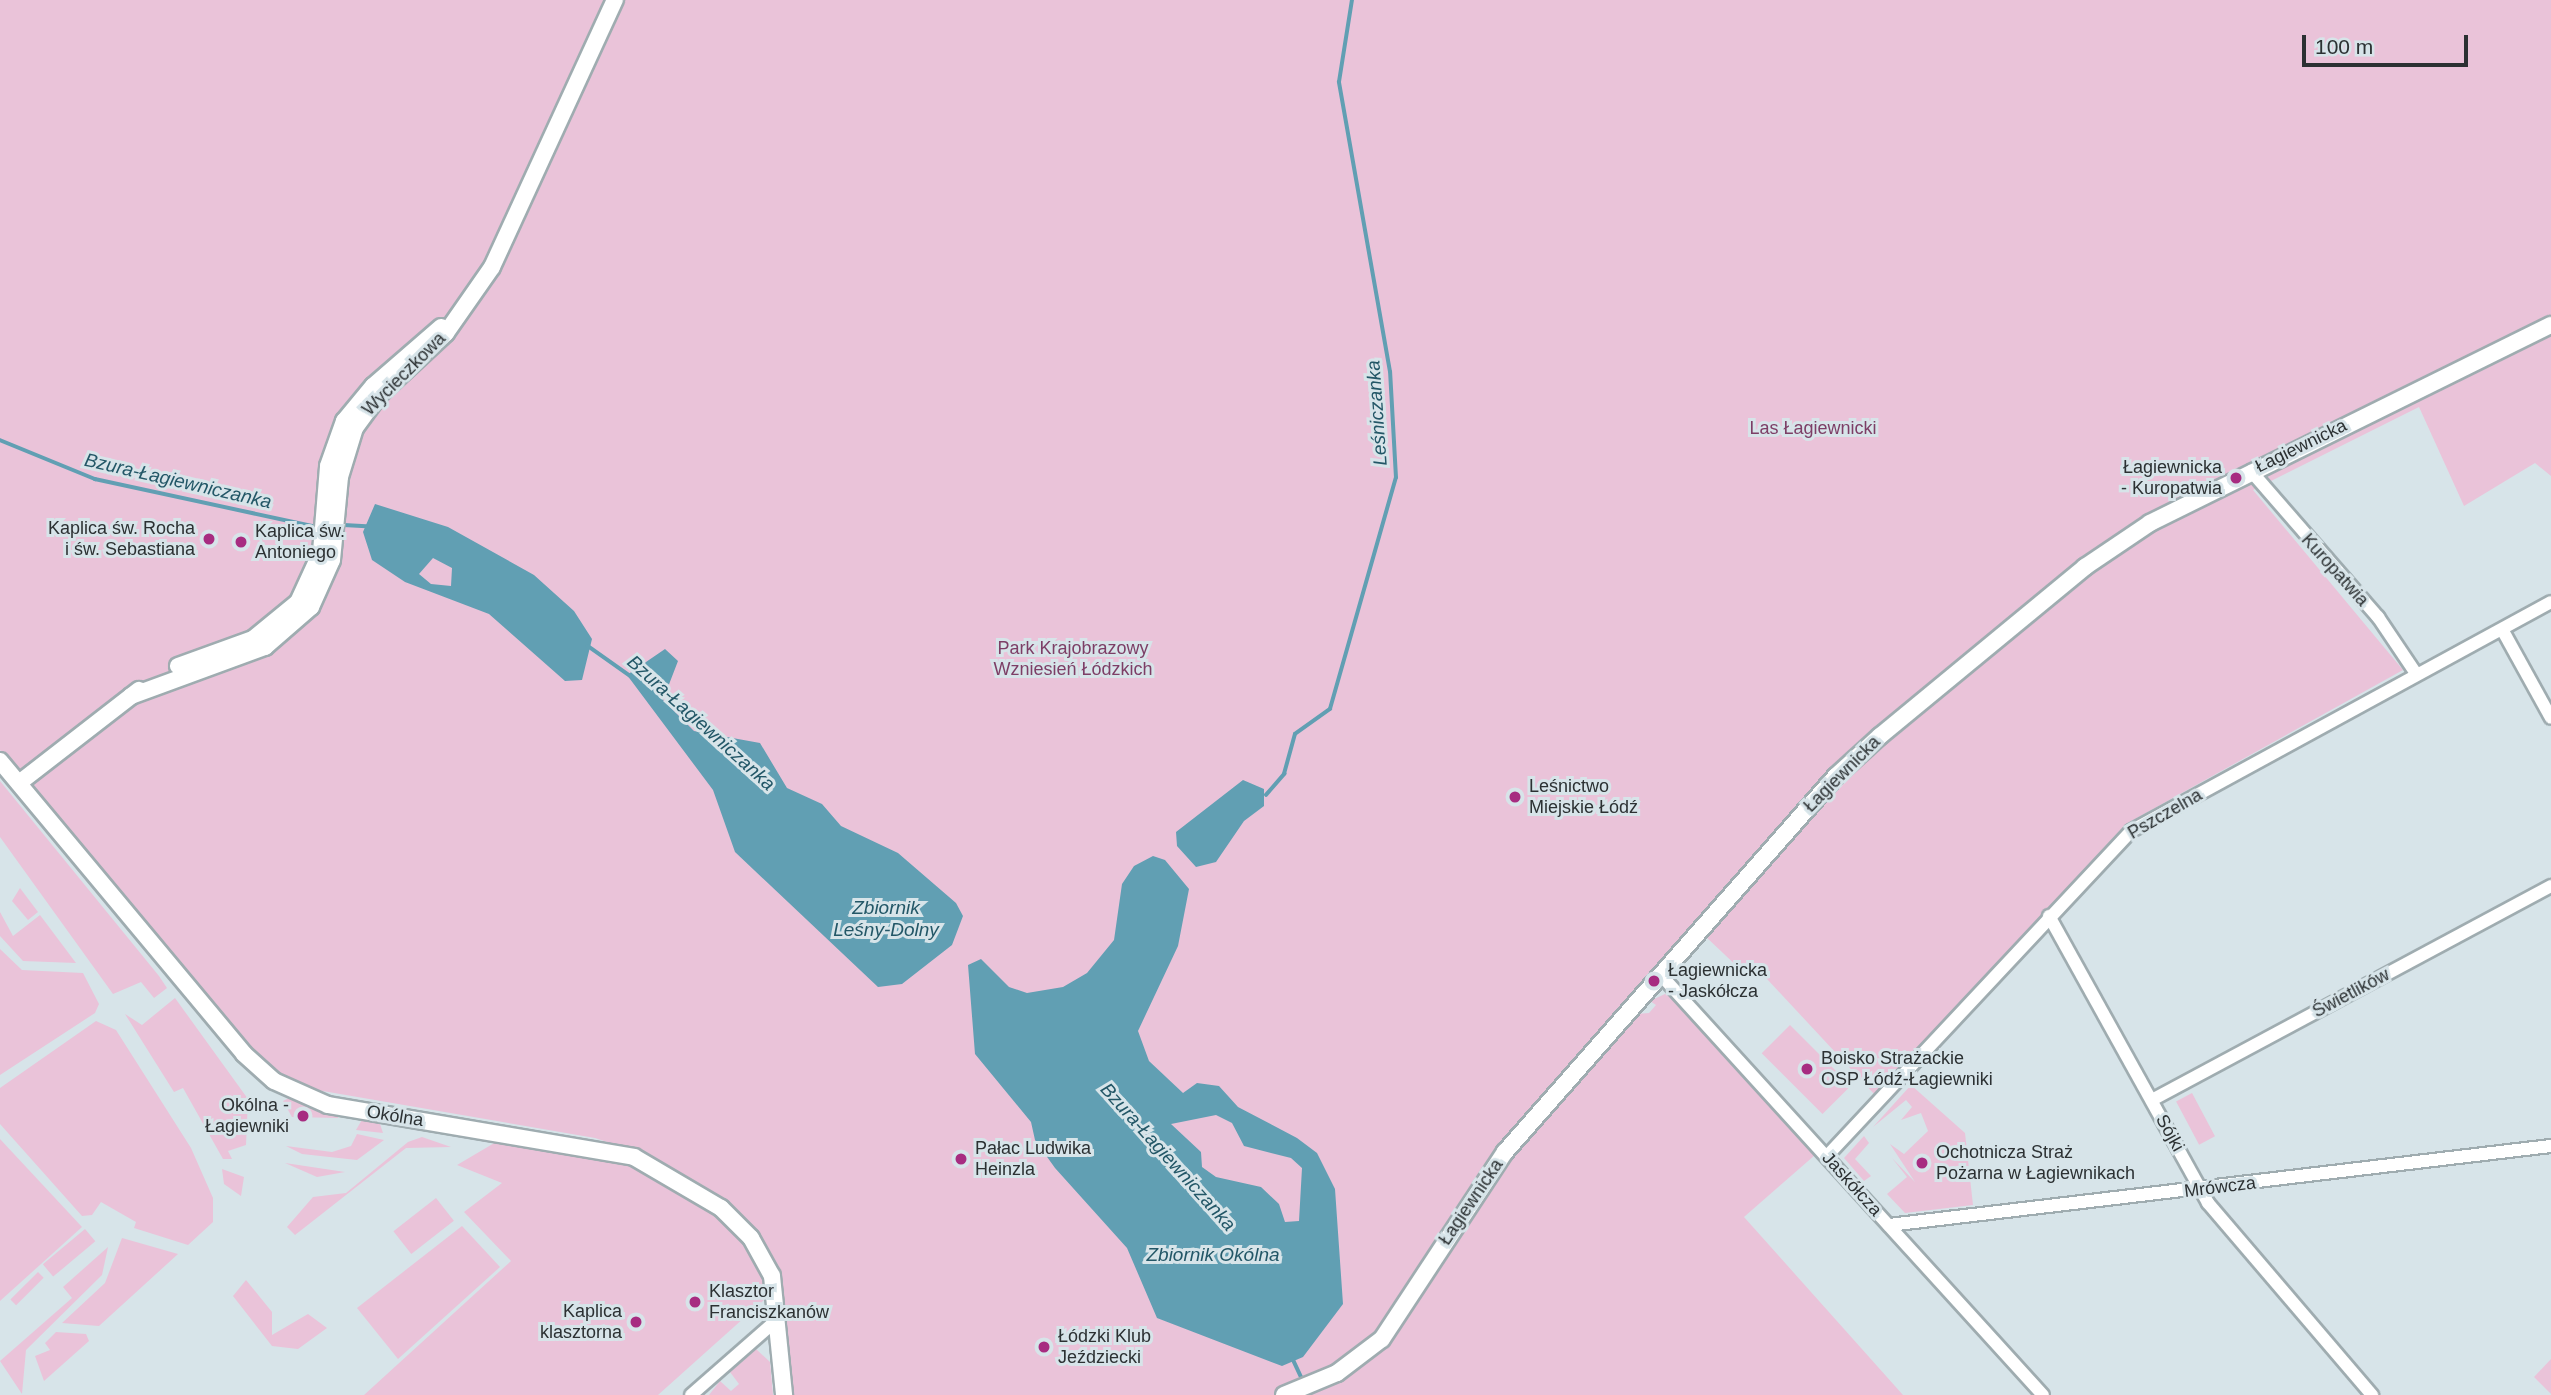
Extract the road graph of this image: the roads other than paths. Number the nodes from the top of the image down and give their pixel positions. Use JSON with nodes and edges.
{"nodes":[{"id":1,"x":615,"y":0,"type":"edge"},
{"id":2,"x":2551,"y":325,"type":"edge"},
{"id":3,"x":2251,"y":471,"type":"junction"},
{"id":4,"x":2551,"y":602,"type":"edge"},
{"id":5,"x":2502,"y":631,"type":"junction"},
{"id":6,"x":2415,"y":671,"type":"junction"},
{"id":7,"x":2551,"y":719,"type":"edge"},
{"id":8,"x":0,"y":761,"type":"edge"},
{"id":9,"x":19,"y":783,"type":"junction"},
{"id":10,"x":2551,"y":886,"type":"edge"},
{"id":11,"x":2049,"y":916,"type":"junction"},
{"id":12,"x":1660,"y":974,"type":"junction"},
{"id":13,"x":2152,"y":1100,"type":"junction"},
{"id":14,"x":2551,"y":1146,"type":"edge"},
{"id":15,"x":1827,"y":1156,"type":"junction"},
{"id":16,"x":2201,"y":1190,"type":"junction"},
{"id":17,"x":1889,"y":1225,"type":"junction"},
{"id":18,"x":779,"y":1318,"type":"junction"},
{"id":19,"x":1288,"y":1393,"type":"edge"},
{"id":20,"x":691,"y":1395,"type":"edge"},
{"id":21,"x":784,"y":1395,"type":"edge"},
{"id":22,"x":2043,"y":1395,"type":"edge"},
{"id":23,"x":2372,"y":1395,"type":"edge"}],
"edges":[{"from":1,"to":9,"type":"street","name":"Wycieczkowa"},
{"from":2,"to":3,"type":"street","name":"Łagiewnicka"},
{"from":3,"to":6,"type":"street","name":"Kuropatwia"},
{"from":3,"to":12,"type":"street","name":"Łagiewnicka"},
{"from":4,"to":5,"type":"street","name":"Pszczelna"},
{"from":5,"to":6,"type":"street","name":"Pszczelna"},
{"from":5,"to":7,"type":"street"},
{"from":6,"to":11,"type":"street","name":"Pszczelna"},
{"from":8,"to":9,"type":"street","name":"Okólna"},
{"from":9,"to":18,"type":"street","name":"Okólna"},
{"from":10,"to":13,"type":"street","name":"Świetlików"},
{"from":11,"to":13,"type":"street","name":"Sójki"},
{"from":11,"to":15,"type":"street","name":"Pszczelna"},
{"from":12,"to":15,"type":"street","name":"Jaskółcza"},
{"from":12,"to":19,"type":"street","name":"Łagiewnicka"},
{"from":13,"to":16,"type":"street","name":"Sójki"},
{"from":14,"to":16,"type":"street","name":"Mrówcza"},
{"from":15,"to":17,"type":"street","name":"Jaskółcza"},
{"from":16,"to":17,"type":"street","name":"Mrówcza"},
{"from":16,"to":23,"type":"street","name":"Sójki"},
{"from":17,"to":22,"type":"street","name":"Jaskółcza"},
{"from":18,"to":20,"type":"street"},
{"from":18,"to":21,"type":"street","name":"Okólna"}]}
